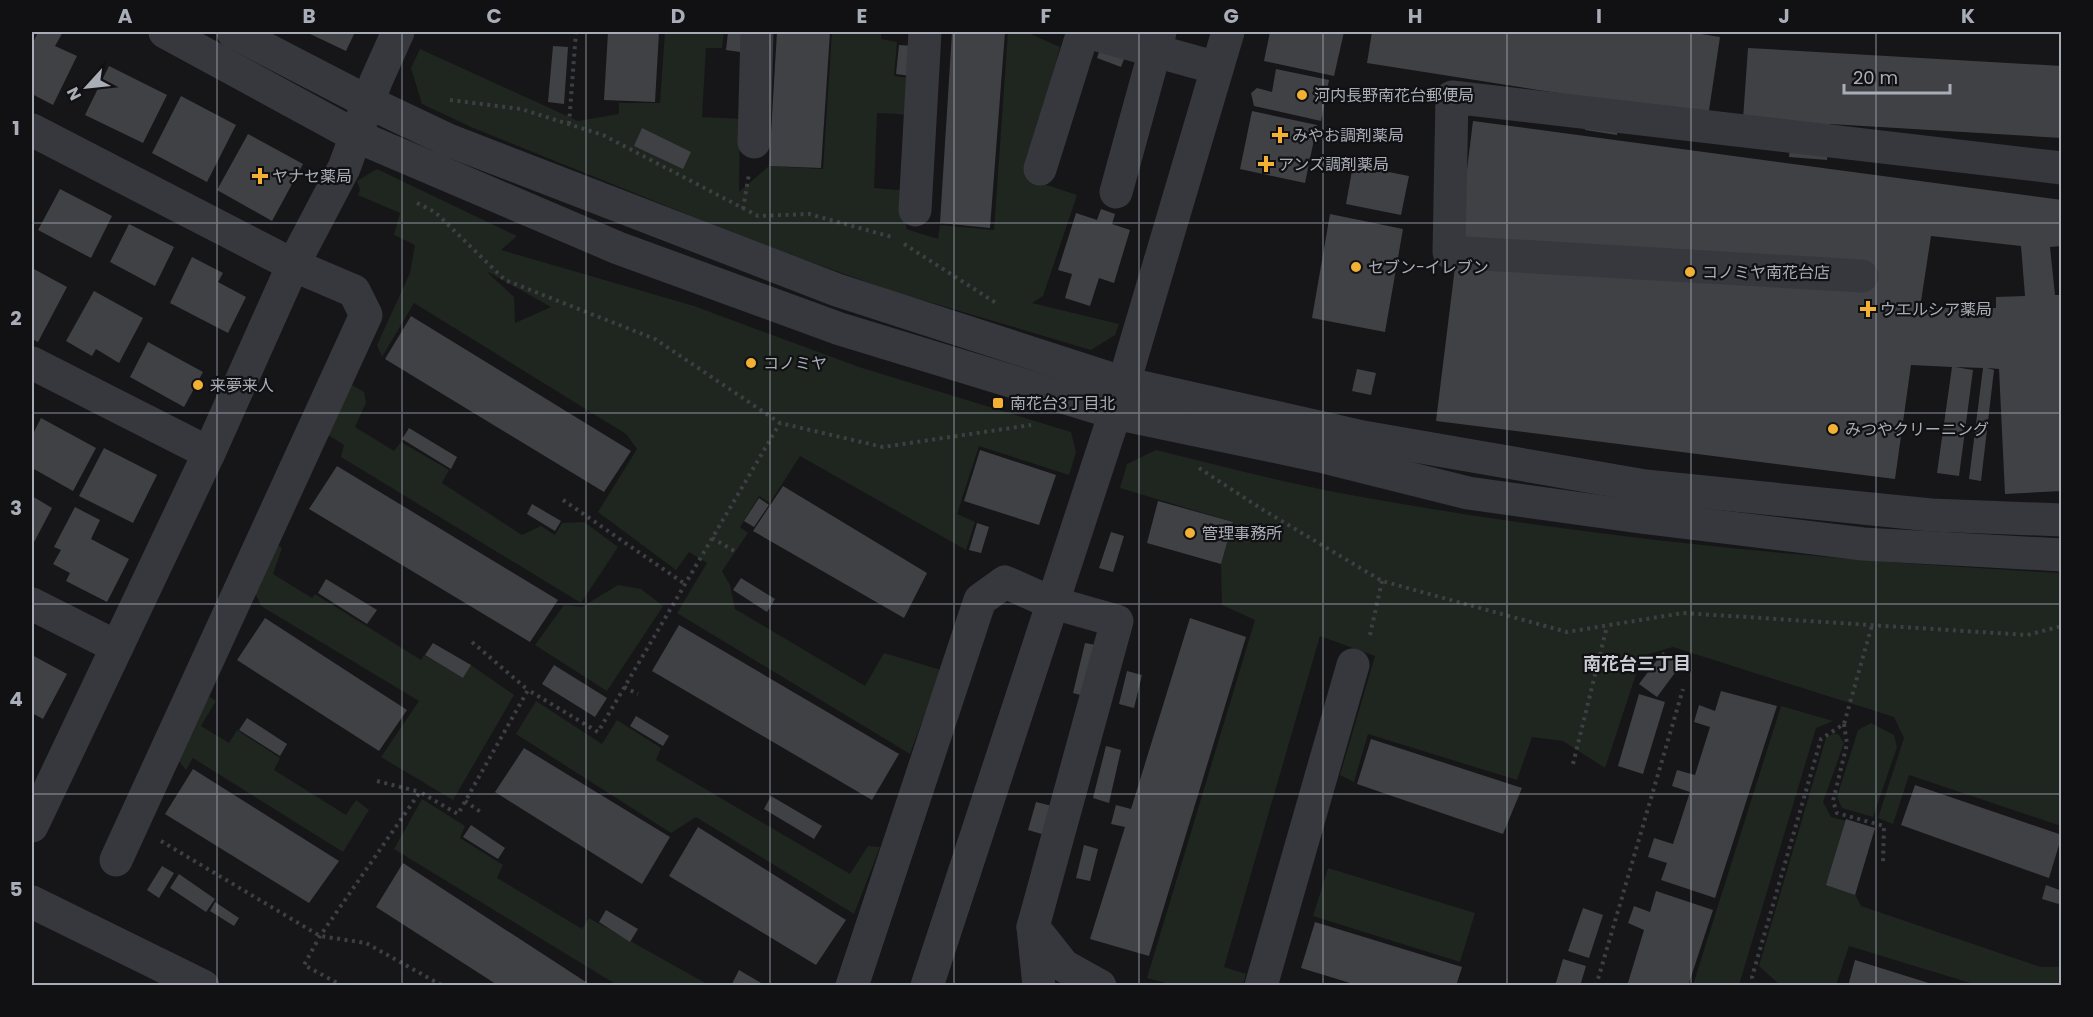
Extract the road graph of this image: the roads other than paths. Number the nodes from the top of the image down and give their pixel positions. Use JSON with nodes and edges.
{"nodes":[{"id":1,"x":165,"y":32,"type":"edge"},
{"id":2,"x":233,"y":32,"type":"edge"},
{"id":3,"x":398,"y":32,"type":"edge"},
{"id":4,"x":757,"y":32,"type":"edge"},
{"id":5,"x":925,"y":32,"type":"edge"},
{"id":6,"x":1085,"y":32,"type":"edge"},
{"id":7,"x":1228,"y":32,"type":"edge"},
{"id":8,"x":1157,"y":41,"type":"edge"},
{"id":9,"x":1217,"y":68,"type":"junction"},
{"id":10,"x":368,"y":102,"type":"junction"},
{"id":11,"x":32,"y":130,"type":"edge"},
{"id":12,"x":356,"y":136,"type":"junction"},
{"id":13,"x":754,"y":142,"type":"dead end"},
{"id":14,"x":2061,"y":168,"type":"edge"},
{"id":15,"x":1040,"y":169,"type":"dead end"},
{"id":16,"x":1116,"y":192,"type":"dead end"},
{"id":17,"x":915,"y":210,"type":"dead end"},
{"id":18,"x":293,"y":265,"type":"junction"},
{"id":19,"x":1862,"y":276,"type":"dead end"},
{"id":20,"x":32,"y":363,"type":"edge"},
{"id":21,"x":1119,"y":398,"type":"junction"},
{"id":22,"x":209,"y":453,"type":"junction"},
{"id":23,"x":2061,"y":520,"type":"edge"},
{"id":24,"x":2061,"y":555,"type":"edge"},
{"id":25,"x":1050,"y":602,"type":"junction"},
{"id":26,"x":32,"y":604,"type":"edge"},
{"id":27,"x":117,"y":647,"type":"junction"},
{"id":28,"x":1353,"y":665,"type":"dead end"},
{"id":29,"x":32,"y":826,"type":"edge"},
{"id":30,"x":116,"y":860,"type":"dead end"},
{"id":31,"x":32,"y":902,"type":"edge"},
{"id":32,"x":1033,"y":927,"type":"junction"},
{"id":33,"x":203,"y":986,"type":"edge"},
{"id":34,"x":852,"y":986,"type":"edge"},
{"id":35,"x":927,"y":986,"type":"edge"},
{"id":36,"x":1039,"y":986,"type":"edge"},
{"id":37,"x":1100,"y":986,"type":"edge"},
{"id":38,"x":1261,"y":986,"type":"edge"}],
"edges":[{"from":1,"to":12,"type":"street"},
{"from":2,"to":10,"type":"street"},
{"from":3,"to":10,"type":"street"},
{"from":4,"to":13,"type":"street"},
{"from":5,"to":17,"type":"street"},
{"from":6,"to":8,"type":"street"},
{"from":6,"to":15,"type":"street"},
{"from":7,"to":9,"type":"street"},
{"from":8,"to":9,"type":"street"},
{"from":8,"to":16,"type":"street"},
{"from":9,"to":21,"type":"street"},
{"from":10,"to":12,"type":"street"},
{"from":10,"to":21,"type":"street"},
{"from":11,"to":18,"type":"street"},
{"from":12,"to":18,"type":"street"},
{"from":12,"to":21,"type":"street"},
{"from":14,"to":19,"type":"street"},
{"from":18,"to":22,"type":"street"},
{"from":18,"to":30,"type":"street"},
{"from":20,"to":22,"type":"street"},
{"from":21,"to":23,"type":"street"},
{"from":21,"to":24,"type":"street"},
{"from":21,"to":25,"type":"street"},
{"from":22,"to":27,"type":"street"},
{"from":25,"to":32,"type":"street"},
{"from":25,"to":34,"type":"street"},
{"from":25,"to":35,"type":"street"},
{"from":26,"to":27,"type":"street"},
{"from":27,"to":29,"type":"street"},
{"from":28,"to":38,"type":"street"},
{"from":31,"to":33,"type":"street"},
{"from":32,"to":36,"type":"street"},
{"from":32,"to":37,"type":"street"}]}
